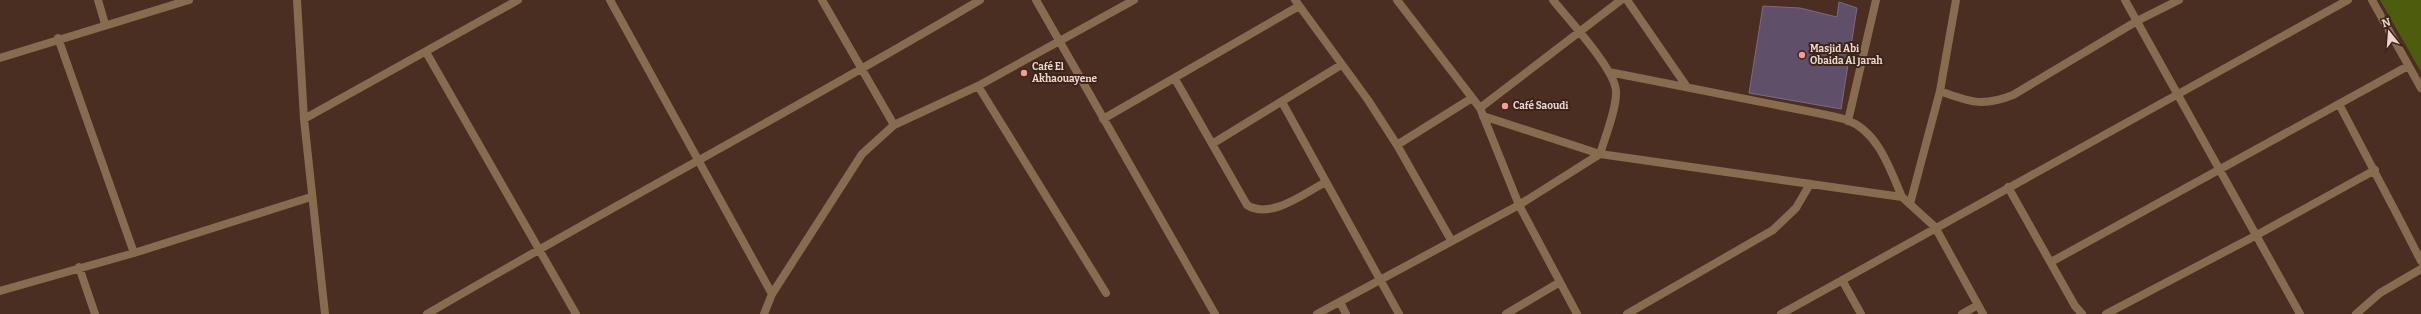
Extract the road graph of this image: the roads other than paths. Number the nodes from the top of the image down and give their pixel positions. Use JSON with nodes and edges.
{"nodes":[{"id":1,"x":98,"y":0,"type":"edge"},
{"id":2,"x":189,"y":0,"type":"edge"},
{"id":3,"x":297,"y":0,"type":"edge"},
{"id":4,"x":610,"y":0,"type":"edge"},
{"id":5,"x":822,"y":0,"type":"edge"},
{"id":6,"x":980,"y":0,"type":"edge"},
{"id":7,"x":1036,"y":0,"type":"edge"},
{"id":8,"x":1134,"y":0,"type":"edge"},
{"id":9,"x":1397,"y":0,"type":"edge"},
{"id":10,"x":1553,"y":0,"type":"edge"},
{"id":11,"x":1621,"y":0,"type":"edge"},
{"id":12,"x":1627,"y":0,"type":"edge"},
{"id":13,"x":1876,"y":0,"type":"edge"},
{"id":14,"x":1956,"y":0,"type":"edge"},
{"id":15,"x":2125,"y":0,"type":"edge"},
{"id":16,"x":2179,"y":0,"type":"edge"},
{"id":17,"x":2348,"y":0,"type":"edge"},
{"id":18,"x":2372,"y":0,"type":"edge"},
{"id":19,"x":514,"y":1,"type":"edge"},
{"id":20,"x":1297,"y":3,"type":"edge"},
{"id":21,"x":2137,"y":21,"type":"junction"},
{"id":22,"x":105,"y":24,"type":"junction"},
{"id":23,"x":1578,"y":31,"type":"junction"},
{"id":24,"x":58,"y":38,"type":"junction"},
{"id":25,"x":1060,"y":42,"type":"junction"},
{"id":26,"x":426,"y":52,"type":"junction"},
{"id":27,"x":0,"y":58,"type":"edge"},
{"id":28,"x":1341,"y":65,"type":"junction"},
{"id":29,"x":2408,"y":66,"type":"junction"},
{"id":30,"x":863,"y":69,"type":"junction"},
{"id":31,"x":1609,"y":72,"type":"junction"},
{"id":32,"x":1174,"y":79,"type":"junction"},
{"id":33,"x":978,"y":86,"type":"junction"},
{"id":34,"x":1686,"y":87,"type":"junction"},
{"id":35,"x":2421,"y":88,"type":"edge"},
{"id":36,"x":1940,"y":91,"type":"junction"},
{"id":37,"x":2177,"y":94,"type":"junction"},
{"id":38,"x":1472,"y":98,"type":"junction"},
{"id":39,"x":1282,"y":102,"type":"junction"},
{"id":40,"x":2339,"y":104,"type":"junction"},
{"id":41,"x":1480,"y":108,"type":"junction"},
{"id":42,"x":1483,"y":116,"type":"junction"},
{"id":43,"x":304,"y":118,"type":"junction"},
{"id":44,"x":1103,"y":119,"type":"junction"},
{"id":45,"x":1848,"y":121,"type":"junction"},
{"id":46,"x":894,"y":125,"type":"junction"},
{"id":47,"x":1212,"y":144,"type":"junction"},
{"id":48,"x":1397,"y":145,"type":"junction"},
{"id":49,"x":1600,"y":154,"type":"junction"},
{"id":50,"x":698,"y":160,"type":"junction"},
{"id":51,"x":2218,"y":170,"type":"junction"},
{"id":52,"x":2374,"y":170,"type":"junction"},
{"id":53,"x":1326,"y":182,"type":"junction"},
{"id":54,"x":1810,"y":184,"type":"junction"},
{"id":55,"x":2008,"y":187,"type":"junction"},
{"id":56,"x":311,"y":197,"type":"junction"},
{"id":57,"x":1902,"y":197,"type":"junction"},
{"id":58,"x":1910,"y":204,"type":"junction"},
{"id":59,"x":1519,"y":205,"type":"junction"},
{"id":60,"x":1935,"y":227,"type":"junction"},
{"id":61,"x":2255,"y":236,"type":"junction"},
{"id":62,"x":1451,"y":240,"type":"junction"},
{"id":63,"x":540,"y":248,"type":"junction"},
{"id":64,"x":134,"y":253,"type":"junction"},
{"id":65,"x":2421,"y":261,"type":"edge"},
{"id":66,"x":2051,"y":262,"type":"junction"},
{"id":67,"x":79,"y":267,"type":"junction"},
{"id":68,"x":2421,"y":269,"type":"edge"},
{"id":69,"x":1380,"y":280,"type":"junction"},
{"id":70,"x":1842,"y":280,"type":"junction"},
{"id":71,"x":1560,"y":282,"type":"junction"},
{"id":72,"x":0,"y":291,"type":"edge"},
{"id":73,"x":1106,"y":293,"type":"dead end"},
{"id":74,"x":772,"y":294,"type":"junction"},
{"id":75,"x":1340,"y":302,"type":"junction"},
{"id":76,"x":1978,"y":305,"type":"junction"},
{"id":77,"x":95,"y":314,"type":"edge"},
{"id":78,"x":325,"y":314,"type":"edge"},
{"id":79,"x":427,"y":314,"type":"edge"},
{"id":80,"x":576,"y":314,"type":"edge"},
{"id":81,"x":764,"y":314,"type":"edge"},
{"id":82,"x":1215,"y":314,"type":"edge"},
{"id":83,"x":1318,"y":314,"type":"edge"},
{"id":84,"x":1346,"y":314,"type":"edge"},
{"id":85,"x":1399,"y":314,"type":"edge"},
{"id":86,"x":1506,"y":314,"type":"edge"},
{"id":87,"x":1577,"y":314,"type":"edge"},
{"id":88,"x":1627,"y":314,"type":"edge"},
{"id":89,"x":1781,"y":314,"type":"edge"},
{"id":90,"x":1861,"y":314,"type":"edge"},
{"id":91,"x":1962,"y":314,"type":"edge"},
{"id":92,"x":1983,"y":314,"type":"edge"},
{"id":93,"x":2082,"y":314,"type":"edge"},
{"id":94,"x":2106,"y":314,"type":"edge"},
{"id":95,"x":2300,"y":314,"type":"edge"},
{"id":96,"x":2356,"y":314,"type":"edge"}],
"edges":[{"from":1,"to":22,"type":"street"},
{"from":2,"to":22,"type":"street"},
{"from":3,"to":43,"type":"street"},
{"from":4,"to":50,"type":"street"},
{"from":5,"to":30,"type":"street"},
{"from":6,"to":30,"type":"street"},
{"from":7,"to":25,"type":"street"},
{"from":8,"to":25,"type":"street"},
{"from":9,"to":38,"type":"street"},
{"from":10,"to":23,"type":"street"},
{"from":11,"to":23,"type":"street"},
{"from":12,"to":34,"type":"street"},
{"from":13,"to":45,"type":"street"},
{"from":14,"to":36,"type":"street"},
{"from":15,"to":21,"type":"street"},
{"from":16,"to":21,"type":"street"},
{"from":17,"to":37,"type":"street"},
{"from":18,"to":29,"type":"street"},
{"from":19,"to":26,"type":"street"},
{"from":20,"to":28,"type":"street"},
{"from":20,"to":32,"type":"street"},
{"from":21,"to":36,"type":"street"},
{"from":21,"to":37,"type":"street"},
{"from":22,"to":24,"type":"street"},
{"from":23,"to":31,"type":"street"},
{"from":23,"to":41,"type":"street"},
{"from":24,"to":27,"type":"street"},
{"from":24,"to":64,"type":"street"},
{"from":25,"to":33,"type":"street"},
{"from":25,"to":44,"type":"street"},
{"from":26,"to":43,"type":"street"},
{"from":26,"to":63,"type":"street"},
{"from":28,"to":39,"type":"street"},
{"from":28,"to":48,"type":"street"},
{"from":29,"to":35,"type":"street"},
{"from":29,"to":40,"type":"street"},
{"from":30,"to":46,"type":"street"},
{"from":30,"to":50,"type":"street"},
{"from":31,"to":34,"type":"street"},
{"from":31,"to":49,"type":"street"},
{"from":32,"to":44,"type":"street"},
{"from":32,"to":47,"type":"street"},
{"from":33,"to":46,"type":"street"},
{"from":33,"to":73,"type":"street"},
{"from":34,"to":45,"type":"street"},
{"from":36,"to":58,"type":"street"},
{"from":37,"to":51,"type":"street"},
{"from":37,"to":55,"type":"street"},
{"from":38,"to":41,"type":"street"},
{"from":38,"to":48,"type":"street"},
{"from":39,"to":47,"type":"street"},
{"from":39,"to":53,"type":"street"},
{"from":40,"to":51,"type":"street"},
{"from":40,"to":52,"type":"street"},
{"from":41,"to":42,"type":"street"},
{"from":42,"to":49,"type":"street"},
{"from":42,"to":59,"type":"street"},
{"from":43,"to":56,"type":"street"},
{"from":44,"to":82,"type":"street"},
{"from":45,"to":57,"type":"street"},
{"from":46,"to":74,"type":"street"},
{"from":47,"to":53,"type":"street"},
{"from":48,"to":62,"type":"street"},
{"from":49,"to":54,"type":"street"},
{"from":49,"to":59,"type":"street"},
{"from":50,"to":63,"type":"street"},
{"from":50,"to":74,"type":"street"},
{"from":51,"to":61,"type":"street"},
{"from":51,"to":66,"type":"street"},
{"from":52,"to":61,"type":"street"},
{"from":52,"to":65,"type":"street"},
{"from":53,"to":69,"type":"street"},
{"from":54,"to":57,"type":"street"},
{"from":54,"to":88,"type":"street"},
{"from":55,"to":60,"type":"street"},
{"from":55,"to":66,"type":"street"},
{"from":56,"to":64,"type":"street"},
{"from":56,"to":78,"type":"street"},
{"from":57,"to":58,"type":"street"},
{"from":58,"to":60,"type":"street"},
{"from":59,"to":62,"type":"street"},
{"from":59,"to":71,"type":"street"},
{"from":60,"to":70,"type":"street"},
{"from":60,"to":76,"type":"street"},
{"from":61,"to":94,"type":"street"},
{"from":61,"to":95,"type":"street"},
{"from":62,"to":69,"type":"street"},
{"from":63,"to":79,"type":"street"},
{"from":63,"to":80,"type":"street"},
{"from":64,"to":67,"type":"street"},
{"from":66,"to":93,"type":"street"},
{"from":67,"to":72,"type":"street"},
{"from":67,"to":77,"type":"street"},
{"from":68,"to":96,"type":"street"},
{"from":69,"to":75,"type":"street"},
{"from":69,"to":85,"type":"street"},
{"from":70,"to":89,"type":"street"},
{"from":70,"to":90,"type":"street"},
{"from":71,"to":86,"type":"street"},
{"from":71,"to":87,"type":"street"},
{"from":74,"to":81,"type":"street"},
{"from":75,"to":83,"type":"street"},
{"from":75,"to":84,"type":"street"},
{"from":76,"to":91,"type":"street"},
{"from":76,"to":92,"type":"street"}]}
